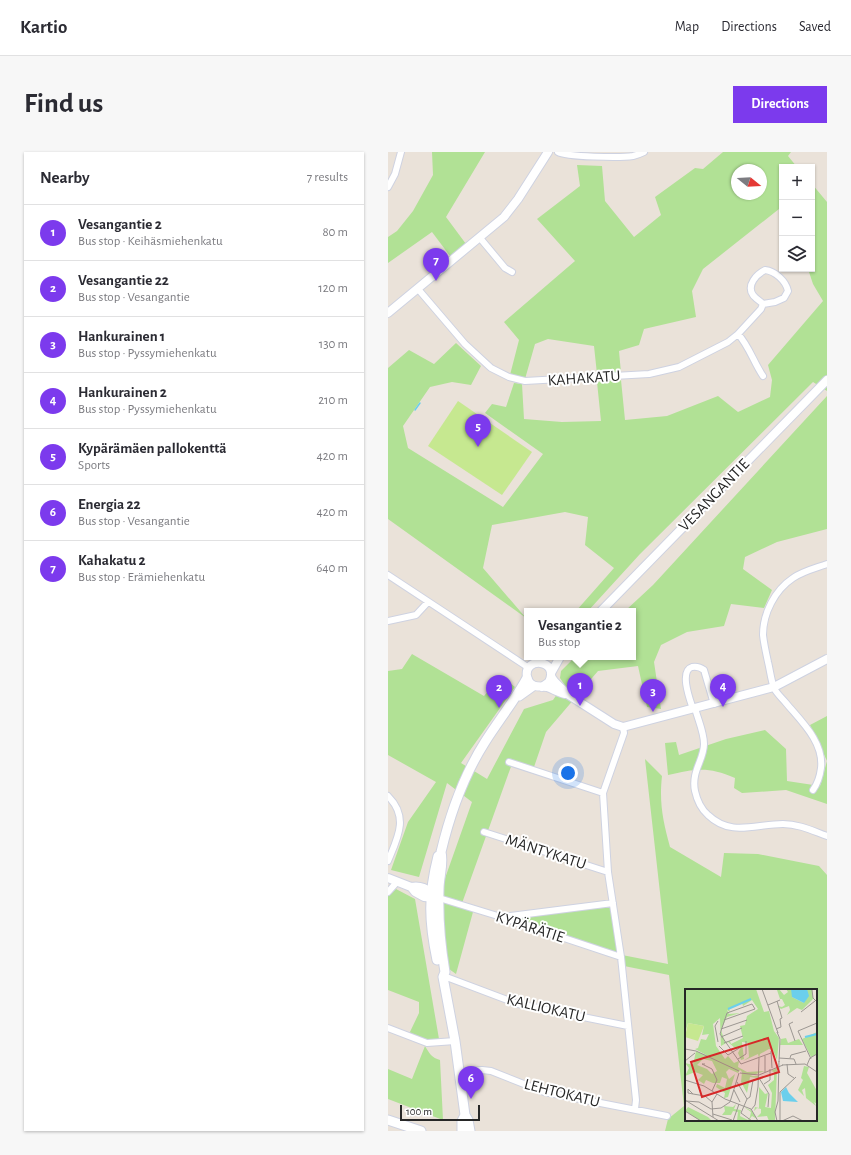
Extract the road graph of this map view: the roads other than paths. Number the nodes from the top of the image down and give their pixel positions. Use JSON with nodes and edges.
{"nodes":[{"id":1,"x":401,"y":152,"type":"edge"},
{"id":2,"x":548,"y":152,"type":"edge"},
{"id":3,"x":558,"y":152,"type":"edge"},
{"id":4,"x":644,"y":152,"type":"edge"},
{"id":5,"x":388,"y":187,"type":"edge"},
{"id":6,"x":480,"y":238,"type":"junction"},
{"id":7,"x":512,"y":272,"type":"dead end"},
{"id":8,"x":418,"y":289,"type":"junction"},
{"id":9,"x":763,"y":304,"type":"junction"},
{"id":10,"x":388,"y":313,"type":"edge"},
{"id":11,"x":738,"y":334,"type":"junction"},
{"id":12,"x":764,"y":376,"type":"dead end"},
{"id":13,"x":827,"y":380,"type":"edge"},
{"id":14,"x":827,"y":564,"type":"edge"},
{"id":15,"x":388,"y":575,"type":"edge"},
{"id":16,"x":428,"y":602,"type":"junction"},
{"id":17,"x":604,"y":608,"type":"edge"},
{"id":18,"x":388,"y":621,"type":"edge"},
{"id":19,"x":551,"y":660,"type":"edge"},
{"id":20,"x":558,"y":660,"type":"edge"},
{"id":21,"x":827,"y":660,"type":"edge"},
{"id":22,"x":544,"y":664,"type":"junction"},
{"id":23,"x":526,"y":666,"type":"junction"},
{"id":24,"x":551,"y":674,"type":"junction"},
{"id":25,"x":527,"y":678,"type":"junction"},
{"id":26,"x":537,"y":686,"type":"junction"},
{"id":27,"x":774,"y":688,"type":"junction"},
{"id":28,"x":567,"y":694,"type":"junction"},
{"id":29,"x":516,"y":698,"type":"junction"},
{"id":30,"x":714,"y":704,"type":"junction"},
{"id":31,"x":694,"y":709,"type":"junction"},
{"id":32,"x":623,"y":727,"type":"junction"},
{"id":33,"x":509,"y":762,"type":"dead end"},
{"id":34,"x":812,"y":790,"type":"dead end"},
{"id":35,"x":603,"y":793,"type":"junction"},
{"id":36,"x":388,"y":796,"type":"edge"},
{"id":37,"x":484,"y":832,"type":"dead end"},
{"id":38,"x":827,"y":836,"type":"edge"},
{"id":39,"x":388,"y":861,"type":"edge"},
{"id":40,"x":608,"y":872,"type":"junction"},
{"id":41,"x":388,"y":878,"type":"edge"},
{"id":42,"x":397,"y":882,"type":"junction"},
{"id":43,"x":388,"y":892,"type":"edge"},
{"id":44,"x":433,"y":896,"type":"junction"},
{"id":45,"x":612,"y":903,"type":"junction"},
{"id":46,"x":502,"y":917,"type":"junction"},
{"id":47,"x":621,"y":957,"type":"junction"},
{"id":48,"x":443,"y":977,"type":"junction"},
{"id":49,"x":628,"y":1026,"type":"junction"},
{"id":50,"x":388,"y":1028,"type":"edge"},
{"id":51,"x":455,"y":1041,"type":"junction"},
{"id":52,"x":459,"y":1072,"type":"junction"},
{"id":53,"x":634,"y":1109,"type":"junction"},
{"id":54,"x":465,"y":1115,"type":"junction"},
{"id":55,"x":667,"y":1116,"type":"dead end"},
{"id":56,"x":388,"y":1120,"type":"edge"},
{"id":57,"x":421,"y":1131,"type":"edge"},
{"id":58,"x":462,"y":1131,"type":"edge"},
{"id":59,"x":470,"y":1131,"type":"edge"}],
"edges":[{"from":1,"to":5,"type":"street"},
{"from":2,"to":6,"type":"street"},
{"from":3,"to":4,"type":"street"},
{"from":6,"to":7,"type":"street"},
{"from":6,"to":8,"type":"street"},
{"from":8,"to":10,"type":"street"},
{"from":8,"to":11,"type":"street","name":"KAHAKATU"},
{"from":9,"to":9,"type":"street"},
{"from":9,"to":11,"type":"street","name":"KAHAKATU"},
{"from":11,"to":12,"type":"street"},
{"from":13,"to":17,"type":"street","name":"VESANGANTIE"},
{"from":14,"to":27,"type":"street"},
{"from":15,"to":16,"type":"street"},
{"from":16,"to":18,"type":"street"},
{"from":16,"to":23,"type":"street"},
{"from":19,"to":22,"type":"street"},
{"from":20,"to":24,"type":"street"},
{"from":21,"to":27,"type":"street"},
{"from":22,"to":23,"type":"street"},
{"from":22,"to":24,"type":"street"},
{"from":23,"to":25,"type":"street"},
{"from":24,"to":26,"type":"street"},
{"from":24,"to":28,"type":"street"},
{"from":25,"to":26,"type":"street"},
{"from":25,"to":29,"type":"main road"},
{"from":26,"to":28,"type":"street"},
{"from":26,"to":29,"type":"main road"},
{"from":27,"to":30,"type":"street"},
{"from":27,"to":34,"type":"street"},
{"from":28,"to":32,"type":"street"},
{"from":29,"to":44,"type":"main road"},
{"from":30,"to":31,"type":"street"},
{"from":30,"to":31,"type":"street"},
{"from":31,"to":32,"type":"street"},
{"from":31,"to":38,"type":"street"},
{"from":32,"to":35,"type":"street"},
{"from":33,"to":35,"type":"street"},
{"from":35,"to":40,"type":"street"},
{"from":36,"to":39,"type":"street"},
{"from":37,"to":40,"type":"street","name":"MÄNTYKATU"},
{"from":40,"to":45,"type":"street"},
{"from":41,"to":42,"type":"street","name":"KYPÄRÄTIE"},
{"from":42,"to":43,"type":"street"},
{"from":42,"to":44,"type":"street","name":"KYPÄRÄTIE"},
{"from":44,"to":46,"type":"street","name":"KYPÄRÄTIE"},
{"from":44,"to":48,"type":"main road"},
{"from":45,"to":46,"type":"street"},
{"from":45,"to":47,"type":"street"},
{"from":46,"to":47,"type":"street","name":"KYPÄRÄTIE"},
{"from":47,"to":49,"type":"street"},
{"from":48,"to":49,"type":"street","name":"KALLIOKATU"},
{"from":48,"to":51,"type":"main road"},
{"from":49,"to":53,"type":"street"},
{"from":50,"to":51,"type":"street"},
{"from":51,"to":52,"type":"main road"},
{"from":52,"to":53,"type":"street","name":"LEHTOKATU"},
{"from":52,"to":54,"type":"main road"},
{"from":53,"to":55,"type":"street","name":"LEHTOKATU"},
{"from":54,"to":58,"type":"main road"},
{"from":54,"to":59,"type":"main road"},
{"from":56,"to":57,"type":"main road"}]}
